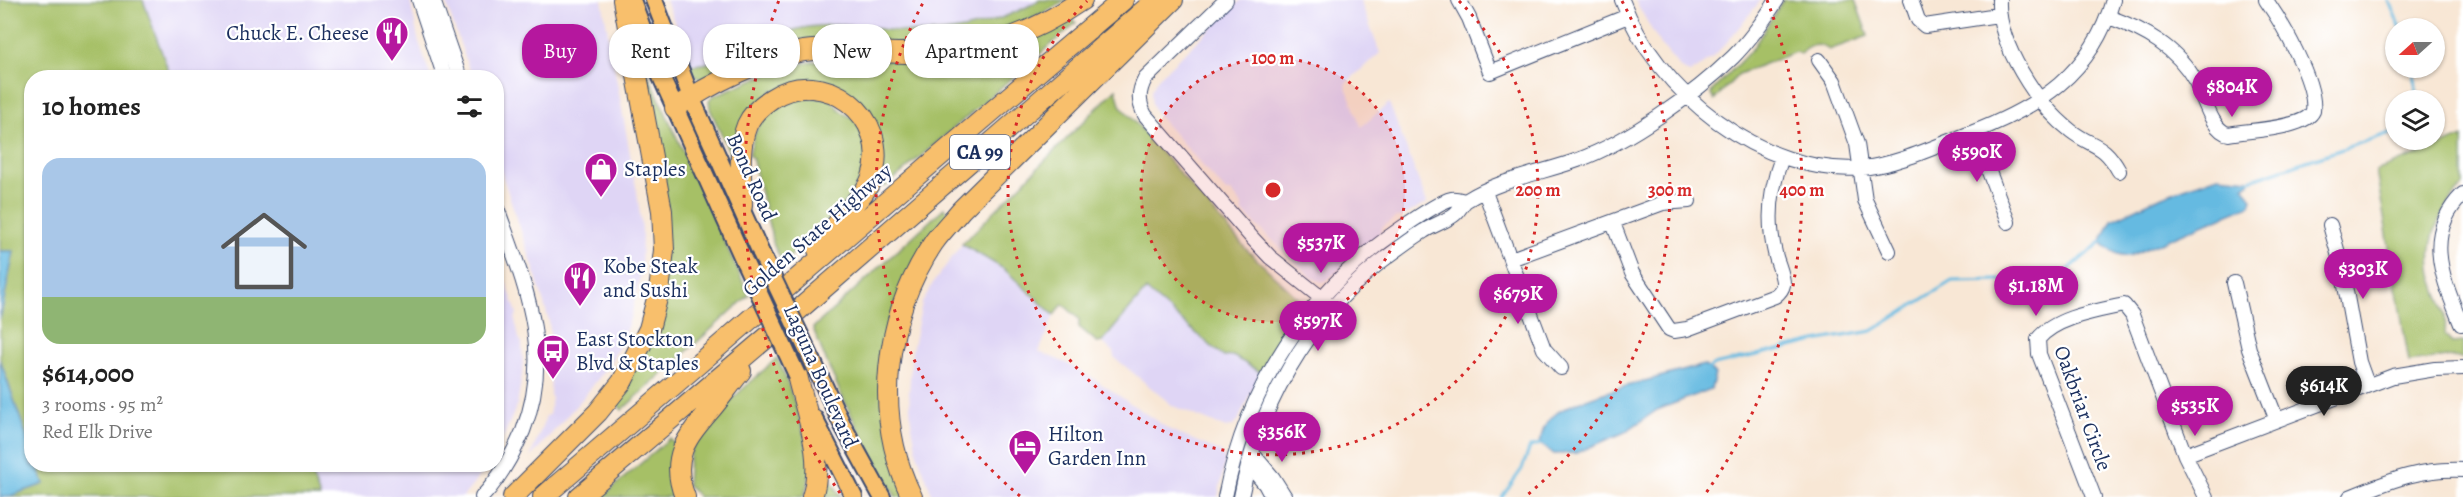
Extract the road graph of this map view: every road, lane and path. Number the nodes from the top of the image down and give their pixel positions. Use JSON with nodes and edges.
{"nodes":[{"id":1,"x":419,"y":0,"type":"edge"},
{"id":2,"x":434,"y":0,"type":"edge"},
{"id":3,"x":623,"y":0,"type":"edge"},
{"id":4,"x":632,"y":0,"type":"edge"},
{"id":5,"x":654,"y":0,"type":"edge"},
{"id":6,"x":1082,"y":0,"type":"edge"},
{"id":7,"x":1123,"y":0,"type":"edge"},
{"id":8,"x":1156,"y":0,"type":"edge"},
{"id":9,"x":1173,"y":0,"type":"edge"},
{"id":10,"x":1226,"y":0,"type":"edge"},
{"id":11,"x":1459,"y":0,"type":"edge"},
{"id":12,"x":1622,"y":0,"type":"edge"},
{"id":13,"x":1778,"y":0,"type":"edge"},
{"id":14,"x":1911,"y":0,"type":"edge"},
{"id":15,"x":1999,"y":0,"type":"edge"},
{"id":16,"x":2113,"y":0,"type":"edge"},
{"id":17,"x":2266,"y":0,"type":"edge"},
{"id":18,"x":1998,"y":15,"type":"junction"},
{"id":19,"x":1628,"y":16,"type":"junction"},
{"id":20,"x":2109,"y":17,"type":"junction"},
{"id":21,"x":1819,"y":60,"type":"dead end"},
{"id":22,"x":442,"y":70,"type":"edge"},
{"id":23,"x":457,"y":70,"type":"edge"},
{"id":24,"x":1687,"y":95,"type":"junction"},
{"id":25,"x":2042,"y":99,"type":"junction"},
{"id":26,"x":683,"y":103,"type":"junction"},
{"id":27,"x":1974,"y":132,"type":"junction"},
{"id":28,"x":1782,"y":157,"type":"junction"},
{"id":29,"x":1861,"y":168,"type":"junction"},
{"id":30,"x":2120,"y":171,"type":"dead end"},
{"id":31,"x":1485,"y":192,"type":"junction"},
{"id":32,"x":2463,"y":194,"type":"edge"},
{"id":33,"x":1465,"y":201,"type":"junction"},
{"id":34,"x":1689,"y":201,"type":"dead end"},
{"id":35,"x":741,"y":206,"type":"junction"},
{"id":36,"x":2008,"y":222,"type":"dead end"},
{"id":37,"x":1613,"y":223,"type":"junction"},
{"id":38,"x":2330,"y":225,"type":"dead end"},
{"id":39,"x":504,"y":229,"type":"edge"},
{"id":40,"x":1889,"y":251,"type":"dead end"},
{"id":41,"x":1511,"y":259,"type":"junction"},
{"id":42,"x":2234,"y":283,"type":"dead end"},
{"id":43,"x":793,"y":284,"type":"junction"},
{"id":44,"x":1320,"y":298,"type":"junction"},
{"id":45,"x":1334,"y":308,"type":"junction"},
{"id":46,"x":2461,"y":324,"type":"dead end"},
{"id":47,"x":765,"y":339,"type":"junction"},
{"id":48,"x":1561,"y":368,"type":"dead end"},
{"id":49,"x":2463,"y":368,"type":"edge"},
{"id":50,"x":797,"y":375,"type":"junction"},
{"id":51,"x":2367,"y":384,"type":"junction"},
{"id":52,"x":2276,"y":418,"type":"junction"},
{"id":53,"x":2185,"y":455,"type":"junction"},
{"id":54,"x":1250,"y":458,"type":"junction"},
{"id":55,"x":504,"y":467,"type":"edge"},
{"id":56,"x":2463,"y":470,"type":"edge"},
{"id":57,"x":501,"y":472,"type":"edge"},
{"id":58,"x":482,"y":497,"type":"edge"},
{"id":59,"x":513,"y":497,"type":"edge"},
{"id":60,"x":543,"y":497,"type":"edge"},
{"id":61,"x":579,"y":497,"type":"edge"},
{"id":62,"x":685,"y":497,"type":"edge"},
{"id":63,"x":812,"y":497,"type":"edge"},
{"id":64,"x":854,"y":497,"type":"edge"},
{"id":65,"x":882,"y":497,"type":"edge"},
{"id":66,"x":912,"y":497,"type":"edge"},
{"id":67,"x":1226,"y":497,"type":"edge"},
{"id":68,"x":1241,"y":497,"type":"edge"},
{"id":69,"x":1272,"y":497,"type":"edge"},
{"id":70,"x":1285,"y":497,"type":"edge"},
{"id":71,"x":2094,"y":497,"type":"edge"},
{"id":72,"x":2206,"y":497,"type":"edge"},
{"id":73,"x":2350,"y":497,"type":"edge"}],
"edges":[{"from":1,"to":22,"type":"street"},
{"from":2,"to":23,"type":"street"},
{"from":3,"to":59,"type":"highway"},
{"from":4,"to":26,"type":"main road","name":"Bond Road"},
{"from":5,"to":26,"type":"main road","name":"Bond Road"},
{"from":6,"to":26,"type":"highway"},
{"from":7,"to":43,"type":"highway","name":"Golden State Highway","number":"CA 99"},
{"from":8,"to":47,"type":"highway","number":"CA 99"},
{"from":9,"to":66,"type":"highway"},
{"from":10,"to":44,"type":"street"},
{"from":11,"to":19,"type":"street"},
{"from":12,"to":19,"type":"street"},
{"from":13,"to":24,"type":"street"},
{"from":14,"to":18,"type":"street"},
{"from":15,"to":18,"type":"street"},
{"from":16,"to":20,"type":"street"},
{"from":17,"to":20,"type":"street"},
{"from":18,"to":25,"type":"street"},
{"from":19,"to":24,"type":"street"},
{"from":20,"to":25,"type":"street"},
{"from":21,"to":29,"type":"street"},
{"from":24,"to":28,"type":"street"},
{"from":24,"to":31,"type":"street"},
{"from":25,"to":27,"type":"street"},
{"from":25,"to":30,"type":"street"},
{"from":26,"to":35,"type":"main road","name":"Bond Road"},
{"from":26,"to":50,"type":"main road","name":"Laguna Boulevard","bridge":true},
{"from":27,"to":29,"type":"street"},
{"from":27,"to":36,"type":"street"},
{"from":28,"to":29,"type":"street"},
{"from":28,"to":37,"type":"street"},
{"from":29,"to":40,"type":"street"},
{"from":31,"to":33,"type":"street"},
{"from":31,"to":41,"type":"street"},
{"from":32,"to":46,"type":"street"},
{"from":33,"to":44,"type":"street"},
{"from":33,"to":45,"type":"street"},
{"from":34,"to":37,"type":"street"},
{"from":35,"to":43,"type":"highway"},
{"from":35,"to":65,"type":"main road","name":"Bond Road","bridge":true},
{"from":37,"to":41,"type":"street"},
{"from":38,"to":51,"type":"street"},
{"from":39,"to":55,"type":"street"},
{"from":41,"to":48,"type":"street"},
{"from":42,"to":52,"type":"street"},
{"from":43,"to":60,"type":"highway","name":"Golden State Highway","number":"CA 99"},
{"from":44,"to":45,"type":"street"},
{"from":44,"to":67,"type":"street"},
{"from":45,"to":54,"type":"street"},
{"from":47,"to":61,"type":"highway","number":"CA 99"},
{"from":47,"to":62,"type":"highway"},
{"from":49,"to":51,"type":"street"},
{"from":50,"to":63,"type":"highway"},
{"from":50,"to":64,"type":"main road","name":"Laguna Boulevard"},
{"from":51,"to":52,"type":"street"},
{"from":52,"to":53,"type":"street"},
{"from":53,"to":71,"type":"street","name":"Oakbriar Circle"},
{"from":53,"to":72,"type":"street"},
{"from":54,"to":68,"type":"street"},
{"from":54,"to":69,"type":"street"},
{"from":54,"to":70,"type":"street"},
{"from":56,"to":73,"type":"street"},
{"from":57,"to":58,"type":"street"}]}
